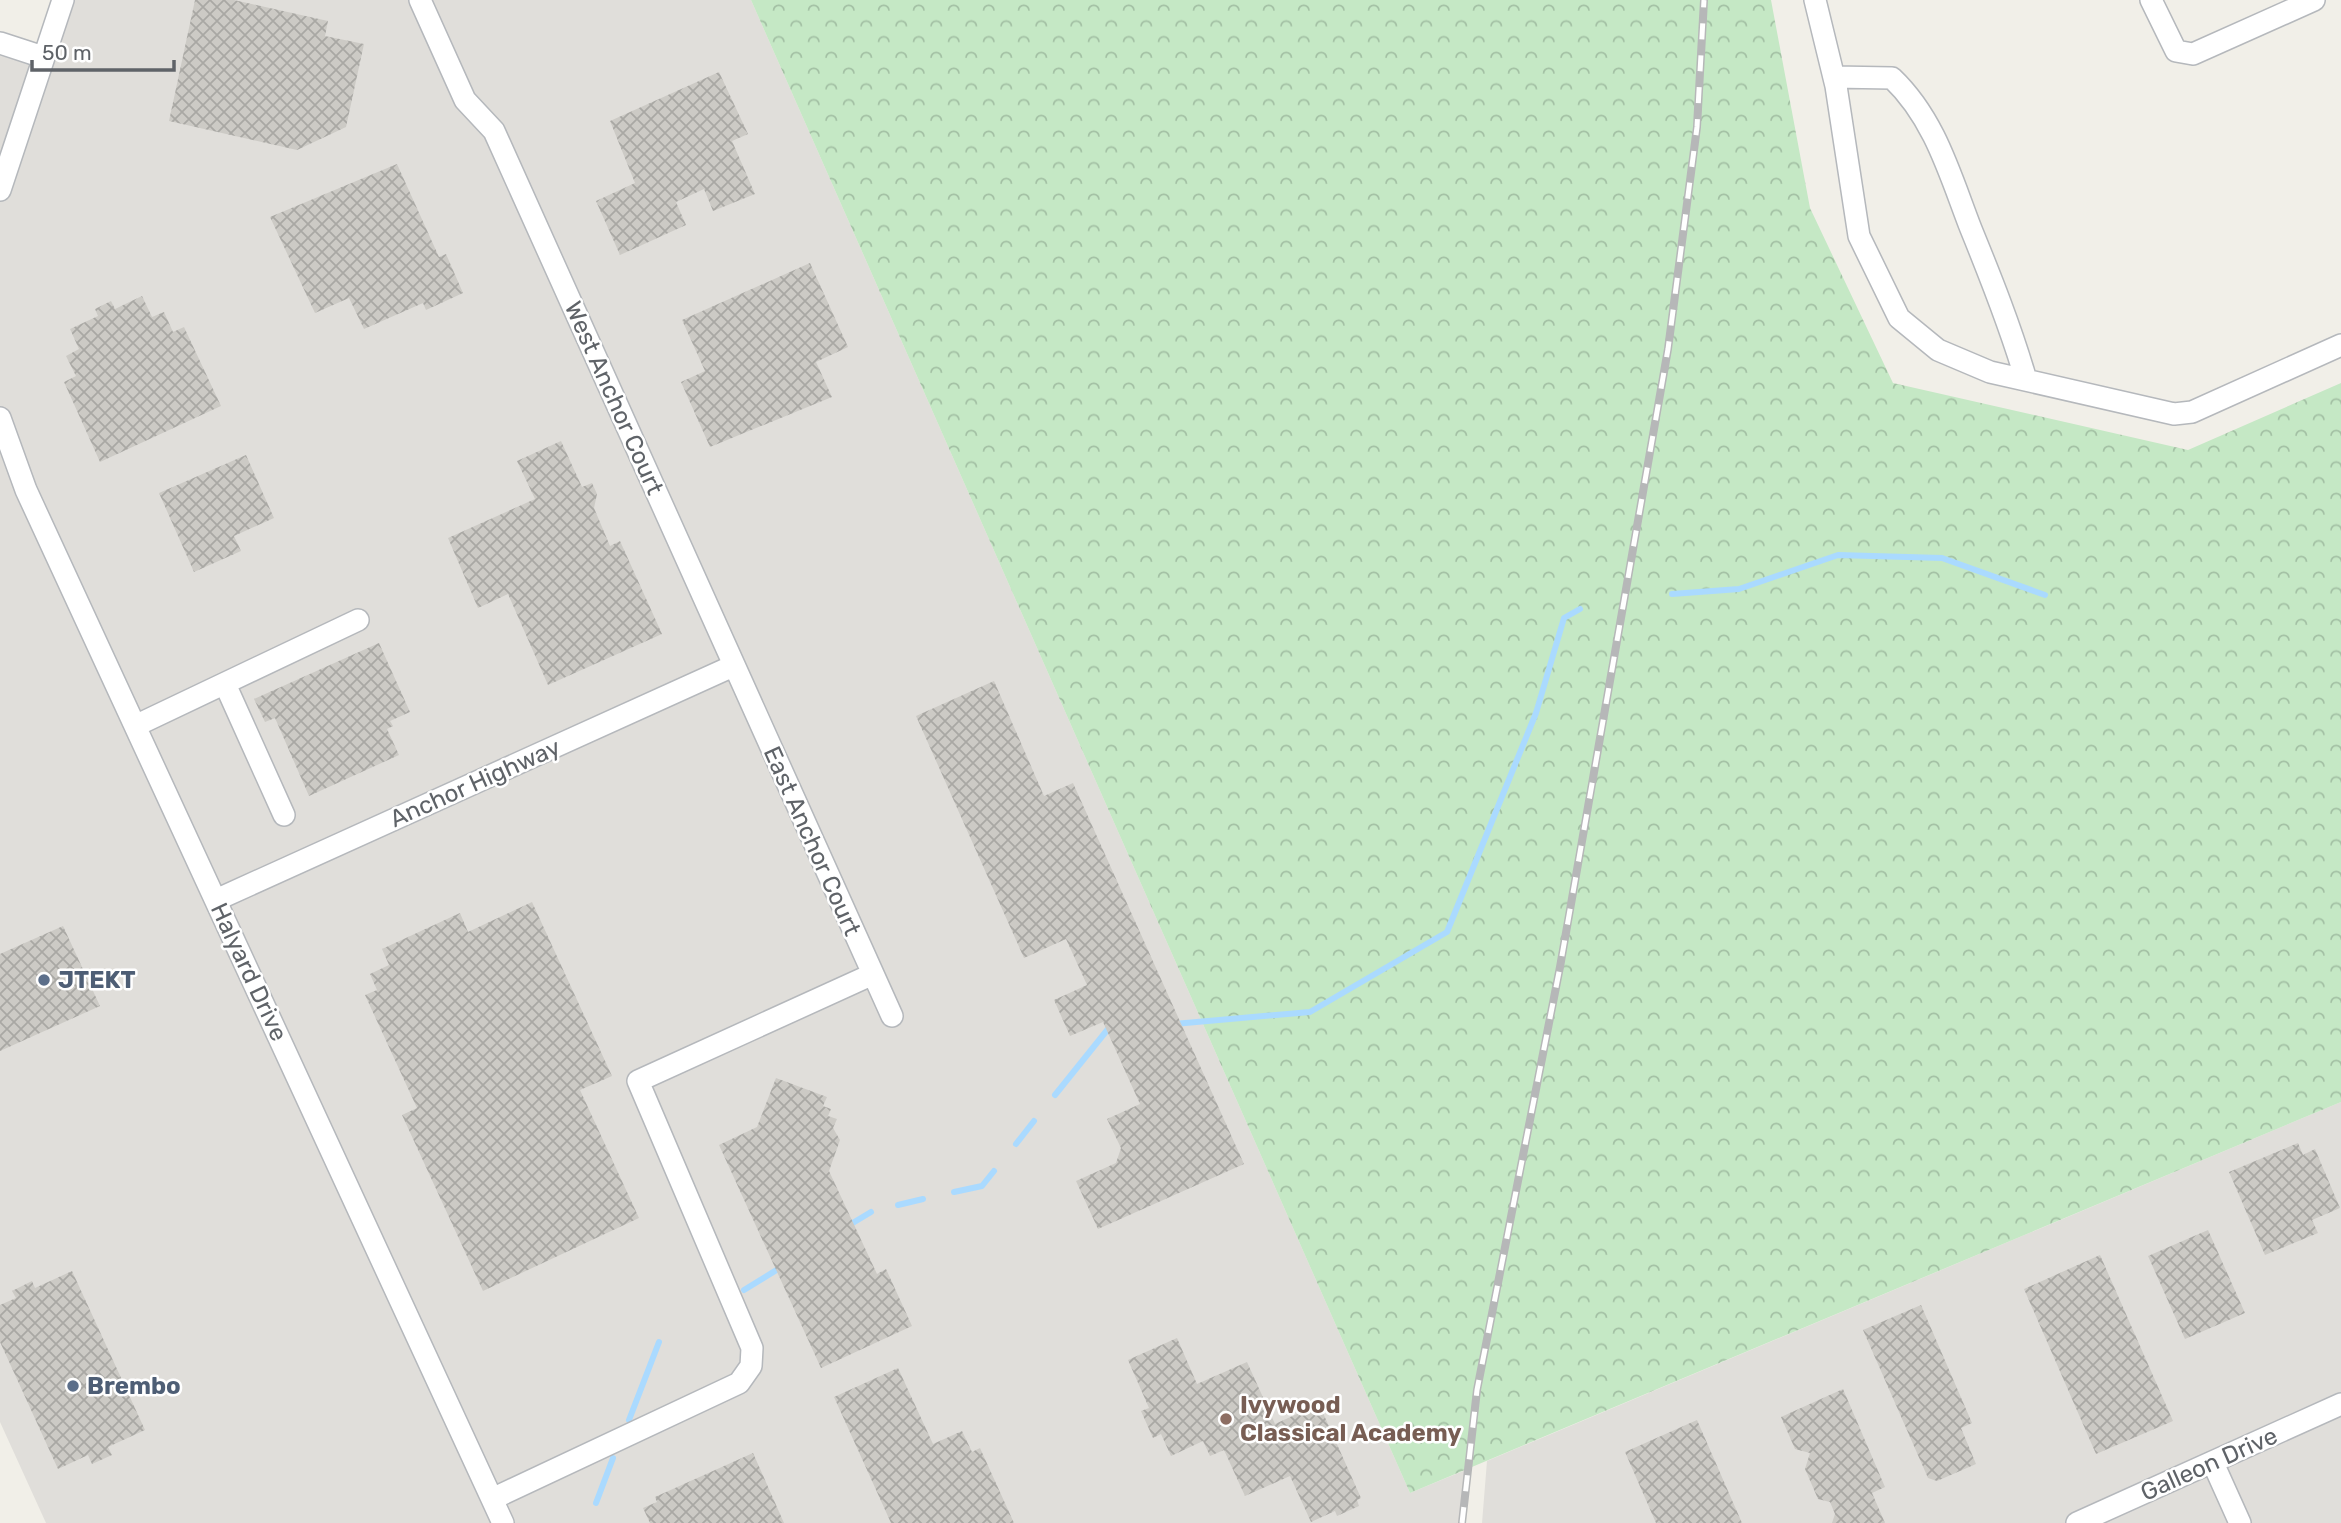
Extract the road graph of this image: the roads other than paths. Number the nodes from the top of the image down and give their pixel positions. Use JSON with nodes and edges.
{"nodes":[{"id":1,"x":63,"y":0,"type":"edge"},
{"id":2,"x":420,"y":0,"type":"edge"},
{"id":3,"x":1815,"y":0,"type":"edge"},
{"id":4,"x":2151,"y":0,"type":"edge"},
{"id":5,"x":2314,"y":0,"type":"edge"},
{"id":6,"x":0,"y":43,"type":"edge"},
{"id":7,"x":43,"y":57,"type":"junction"},
{"id":8,"x":1834,"y":77,"type":"junction"},
{"id":9,"x":0,"y":190,"type":"edge"},
{"id":10,"x":2341,"y":345,"type":"edge"},
{"id":11,"x":2026,"y":380,"type":"junction"},
{"id":12,"x":0,"y":418,"type":"edge"},
{"id":13,"x":358,"y":620,"type":"dead end"},
{"id":14,"x":733,"y":666,"type":"junction"},
{"id":15,"x":226,"y":684,"type":"junction"},
{"id":16,"x":135,"y":726,"type":"junction"},
{"id":17,"x":284,"y":815,"type":"dead end"},
{"id":18,"x":216,"y":900,"type":"junction"},
{"id":19,"x":873,"y":974,"type":"junction"},
{"id":20,"x":892,"y":1016,"type":"dead end"},
{"id":21,"x":2341,"y":1404,"type":"edge"},
{"id":22,"x":2213,"y":1463,"type":"junction"},
{"id":23,"x":492,"y":1499,"type":"junction"},
{"id":24,"x":503,"y":1523,"type":"edge"},
{"id":25,"x":2077,"y":1523,"type":"edge"},
{"id":26,"x":2240,"y":1523,"type":"edge"}],
"edges":[{"from":1,"to":7,"type":"street"},
{"from":2,"to":14,"type":"street","name":"West Anchor Court"},
{"from":3,"to":8,"type":"street"},
{"from":4,"to":5,"type":"street"},
{"from":6,"to":7,"type":"street"},
{"from":7,"to":9,"type":"street"},
{"from":8,"to":11,"type":"street"},
{"from":8,"to":11,"type":"street"},
{"from":10,"to":11,"type":"street"},
{"from":12,"to":16,"type":"street","name":"Halyard Drive"},
{"from":13,"to":15,"type":"street"},
{"from":14,"to":18,"type":"street","name":"Anchor Highway"},
{"from":14,"to":19,"type":"street","name":"East Anchor Court"},
{"from":15,"to":16,"type":"street"},
{"from":15,"to":17,"type":"street"},
{"from":16,"to":18,"type":"street","name":"Halyard Drive"},
{"from":18,"to":23,"type":"street","name":"Halyard Drive"},
{"from":19,"to":20,"type":"street","name":"East Anchor Court"},
{"from":19,"to":23,"type":"street"},
{"from":21,"to":22,"type":"street","name":"Galleon Drive"},
{"from":22,"to":25,"type":"street","name":"Galleon Drive"},
{"from":22,"to":26,"type":"street"},
{"from":23,"to":24,"type":"street","name":"Halyard Drive"}]}
